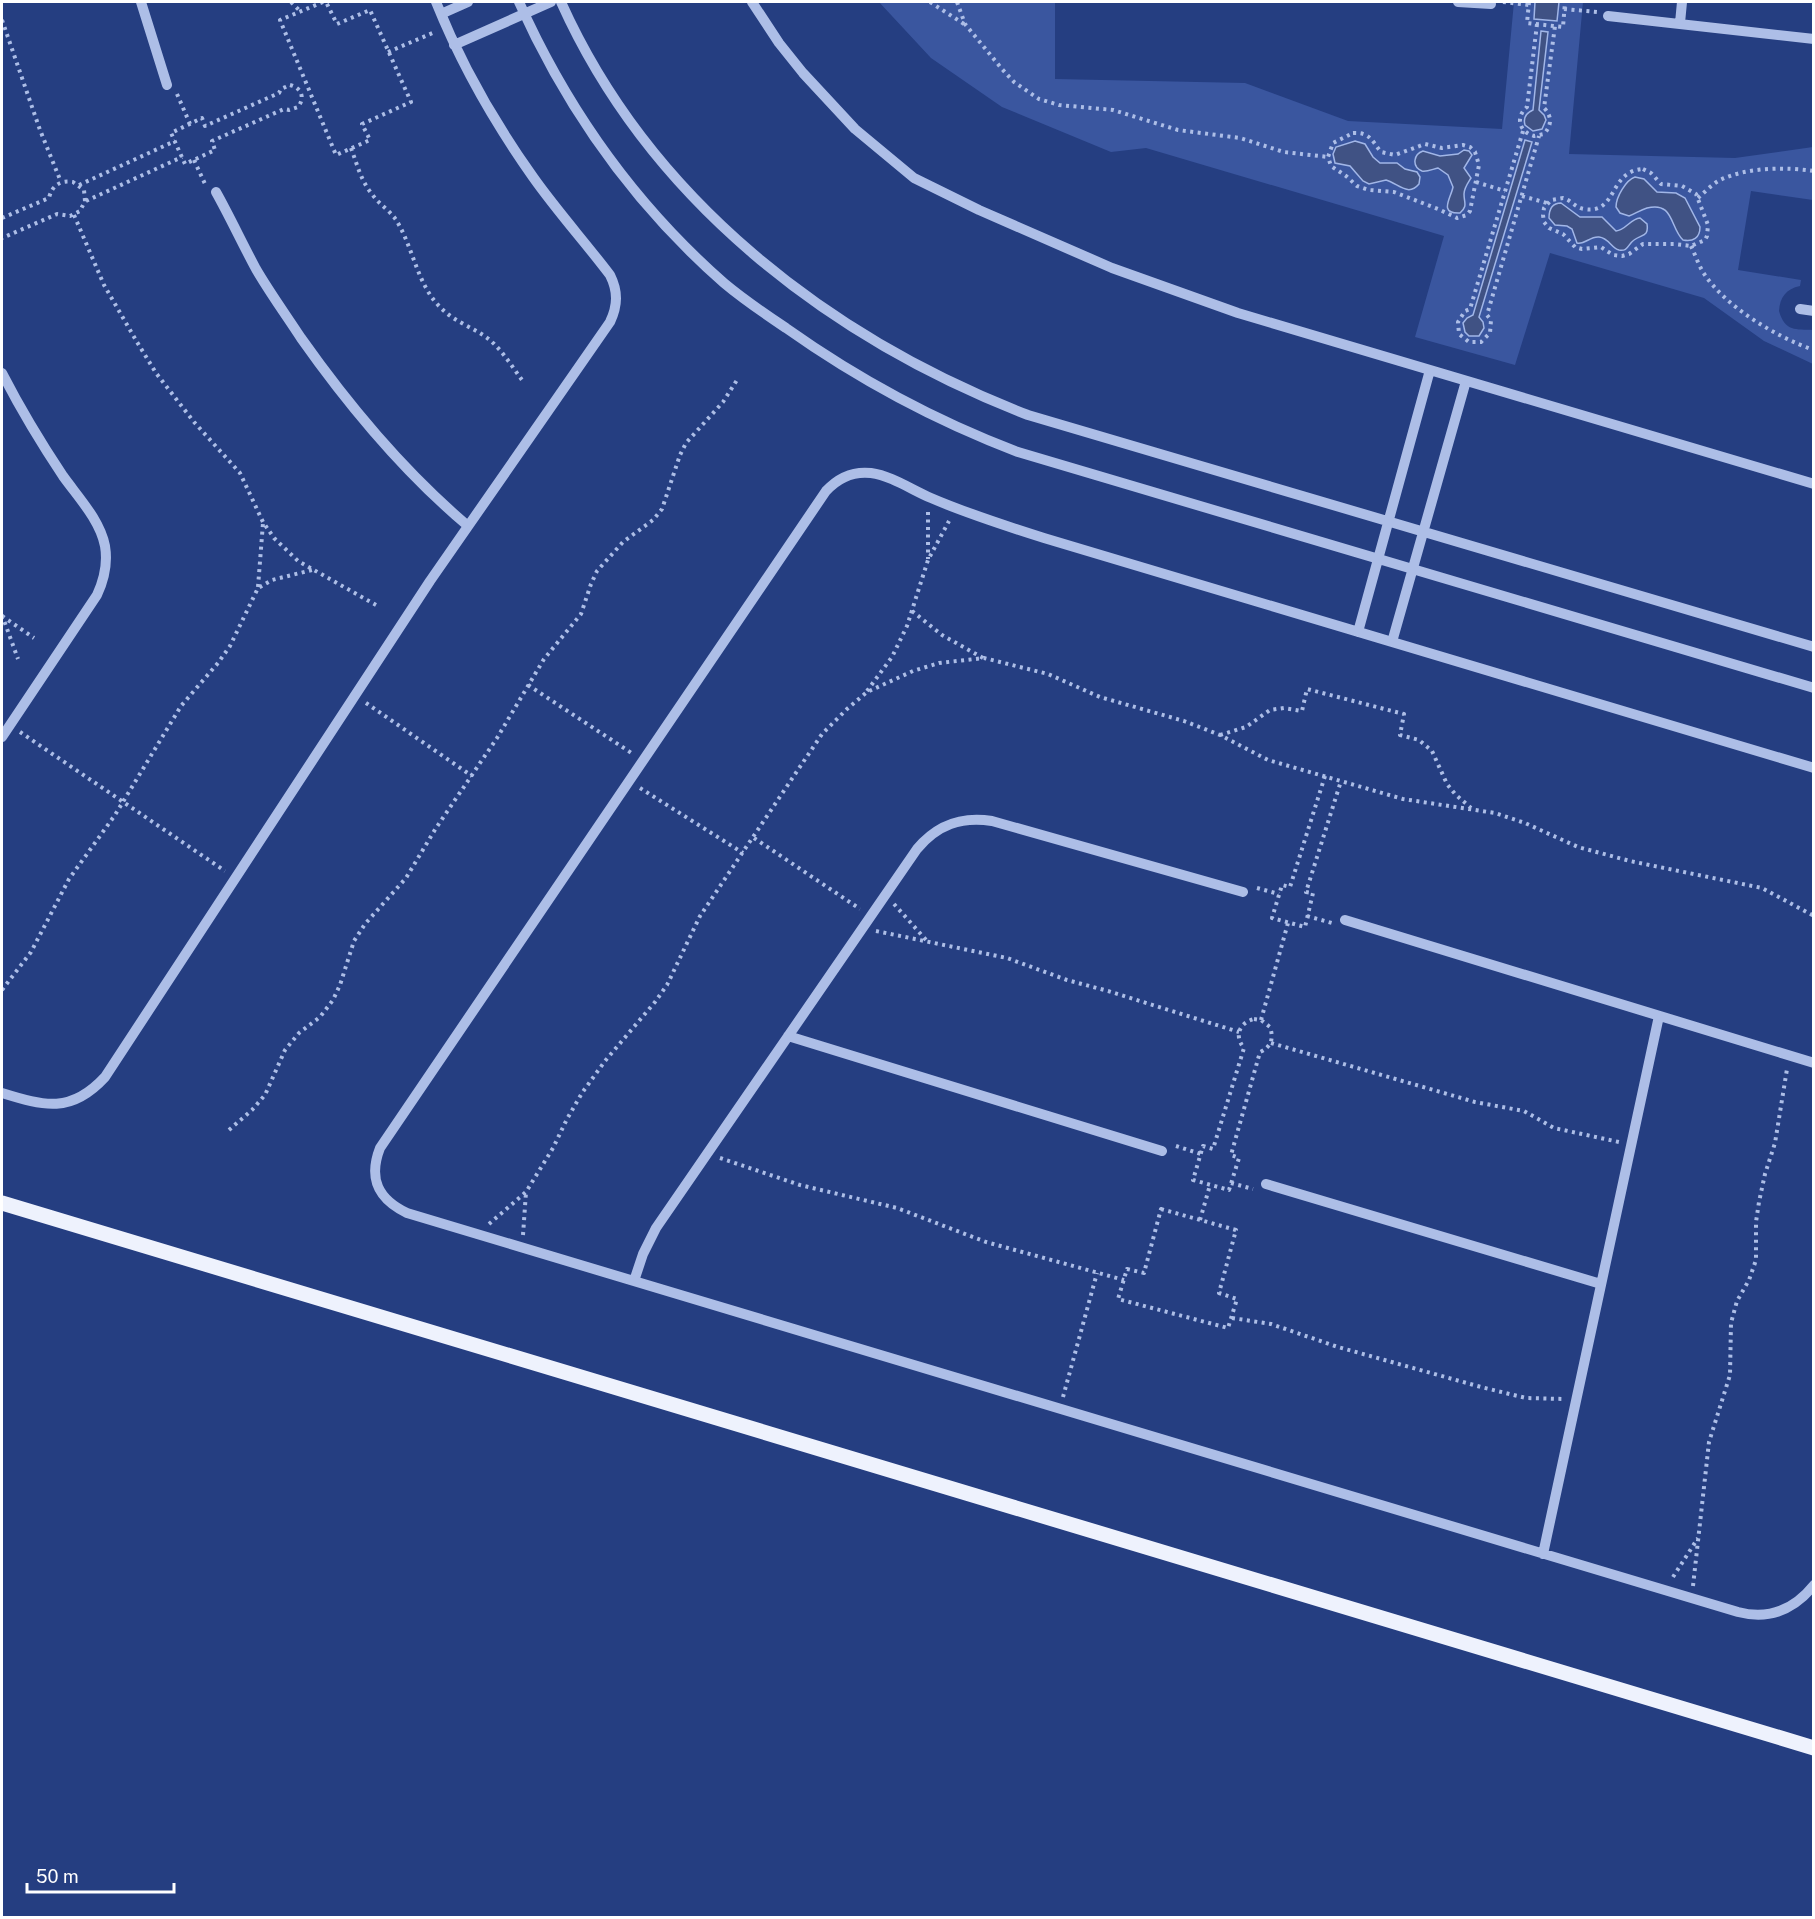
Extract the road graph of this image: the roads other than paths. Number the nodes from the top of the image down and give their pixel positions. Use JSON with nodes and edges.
{"nodes":[{"id":1,"x":141,"y":2,"type":"edge"},
{"id":2,"x":436,"y":2,"type":"edge"},
{"id":3,"x":468,"y":2,"type":"edge"},
{"id":4,"x":519,"y":2,"type":"edge"},
{"id":5,"x":550,"y":2,"type":"edge"},
{"id":6,"x":561,"y":2,"type":"edge"},
{"id":7,"x":752,"y":2,"type":"edge"},
{"id":8,"x":1458,"y":2,"type":"edge"},
{"id":9,"x":1682,"y":2,"type":"edge"},
{"id":10,"x":1494,"y":3,"type":"edge"},
{"id":11,"x":525,"y":13,"type":"junction"},
{"id":12,"x":441,"y":14,"type":"junction"},
{"id":13,"x":1611,"y":16,"type":"road end"},
{"id":14,"x":1680,"y":23,"type":"junction"},
{"id":15,"x":1814,"y":39,"type":"edge"},
{"id":16,"x":454,"y":45,"type":"junction"},
{"id":17,"x":166,"y":82,"type":"road end"},
{"id":18,"x":216,"y":192,"type":"dead end"},
{"id":19,"x":1800,"y":309,"type":"dead end"},
{"id":20,"x":1814,"y":310,"type":"edge"},
{"id":21,"x":1430,"y":370,"type":"junction"},
{"id":22,"x":2,"y":373,"type":"edge"},
{"id":23,"x":1466,"y":381,"type":"junction"},
{"id":24,"x":1814,"y":484,"type":"edge"},
{"id":25,"x":1388,"y":523,"type":"junction"},
{"id":26,"x":468,"y":526,"type":"junction"},
{"id":27,"x":1423,"y":533,"type":"junction"},
{"id":28,"x":1378,"y":558,"type":"junction"},
{"id":29,"x":1413,"y":568,"type":"junction"},
{"id":30,"x":1358,"y":632,"type":"junction"},
{"id":31,"x":1392,"y":642,"type":"junction"},
{"id":32,"x":1814,"y":647,"type":"edge"},
{"id":33,"x":1814,"y":688,"type":"edge"},
{"id":34,"x":2,"y":737,"type":"edge"},
{"id":35,"x":1814,"y":768,"type":"edge"},
{"id":36,"x":1243,"y":892,"type":"dead end"},
{"id":37,"x":1345,"y":920,"type":"dead end"},
{"id":38,"x":1659,"y":1016,"type":"junction"},
{"id":39,"x":788,"y":1036,"type":"junction"},
{"id":40,"x":1814,"y":1063,"type":"edge"},
{"id":41,"x":2,"y":1093,"type":"edge"},
{"id":42,"x":1162,"y":1151,"type":"dead end"},
{"id":43,"x":1266,"y":1184,"type":"dead end"},
{"id":44,"x":2,"y":1203,"type":"edge"},
{"id":45,"x":634,"y":1281,"type":"junction"},
{"id":46,"x":1601,"y":1284,"type":"junction"},
{"id":47,"x":1543,"y":1554,"type":"junction"},
{"id":48,"x":1814,"y":1586,"type":"edge"},
{"id":49,"x":1814,"y":1748,"type":"edge"}],
"edges":[{"from":1,"to":17,"type":"street"},
{"from":2,"to":12,"type":"street"},
{"from":3,"to":12,"type":"street"},
{"from":4,"to":11,"type":"street"},
{"from":5,"to":11,"type":"street"},
{"from":6,"to":25,"type":"street"},
{"from":7,"to":21,"type":"street"},
{"from":8,"to":10,"type":"street"},
{"from":9,"to":14,"type":"street"},
{"from":11,"to":16,"type":"street"},
{"from":11,"to":28,"type":"street"},
{"from":12,"to":16,"type":"street"},
{"from":13,"to":14,"type":"street"},
{"from":14,"to":15,"type":"street"},
{"from":16,"to":26,"type":"street"},
{"from":18,"to":26,"type":"street"},
{"from":19,"to":20,"type":"street"},
{"from":21,"to":23,"type":"street"},
{"from":21,"to":25,"type":"street"},
{"from":22,"to":34,"type":"street"},
{"from":23,"to":24,"type":"street"},
{"from":23,"to":27,"type":"street"},
{"from":25,"to":27,"type":"street"},
{"from":25,"to":28,"type":"street"},
{"from":26,"to":41,"type":"street"},
{"from":27,"to":29,"type":"street"},
{"from":27,"to":32,"type":"street"},
{"from":28,"to":29,"type":"street"},
{"from":28,"to":30,"type":"street"},
{"from":29,"to":31,"type":"street"},
{"from":29,"to":33,"type":"street"},
{"from":30,"to":31,"type":"street"},
{"from":30,"to":45,"type":"street"},
{"from":31,"to":35,"type":"street"},
{"from":36,"to":39,"type":"street"},
{"from":37,"to":38,"type":"street"},
{"from":38,"to":40,"type":"street"},
{"from":38,"to":46,"type":"street"},
{"from":39,"to":42,"type":"street"},
{"from":39,"to":45,"type":"street"},
{"from":43,"to":46,"type":"street"},
{"from":44,"to":49,"type":"main road"},
{"from":45,"to":47,"type":"street"},
{"from":46,"to":47,"type":"street"},
{"from":47,"to":48,"type":"street"}]}
